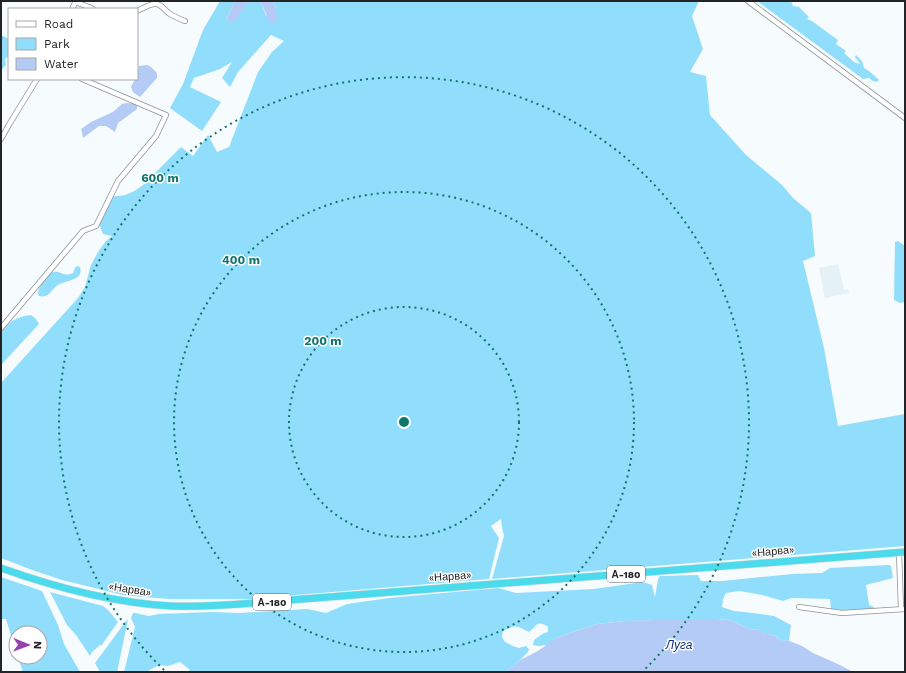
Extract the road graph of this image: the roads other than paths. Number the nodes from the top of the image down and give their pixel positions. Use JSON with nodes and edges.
{"nodes":[{"id":1,"x":748,"y":1,"type":"edge"},
{"id":2,"x":76,"y":2,"type":"edge"},
{"id":3,"x":92,"y":8,"type":"edge"},
{"id":4,"x":138,"y":11,"type":"edge"},
{"id":5,"x":185,"y":21,"type":"dead end"},
{"id":6,"x":36,"y":80,"type":"edge"},
{"id":7,"x":84,"y":80,"type":"edge"},
{"id":8,"x":905,"y":118,"type":"edge"},
{"id":9,"x":1,"y":139,"type":"edge"},
{"id":10,"x":1,"y":328,"type":"edge"},
{"id":11,"x":902,"y":552,"type":"edge"},
{"id":12,"x":1,"y":566,"type":"edge"},
{"id":13,"x":799,"y":607,"type":"dead end"},
{"id":14,"x":903,"y":609,"type":"edge"}],
"edges":[{"from":1,"to":8,"type":"street"},
{"from":2,"to":3,"type":"street"},
{"from":4,"to":5,"type":"street"},
{"from":6,"to":9,"type":"street"},
{"from":7,"to":10,"type":"street"},
{"from":11,"to":12,"type":"highway","name":"«Нарва»","number":"А-180"},
{"from":11,"to":14,"type":"street"},
{"from":13,"to":14,"type":"street"}]}
